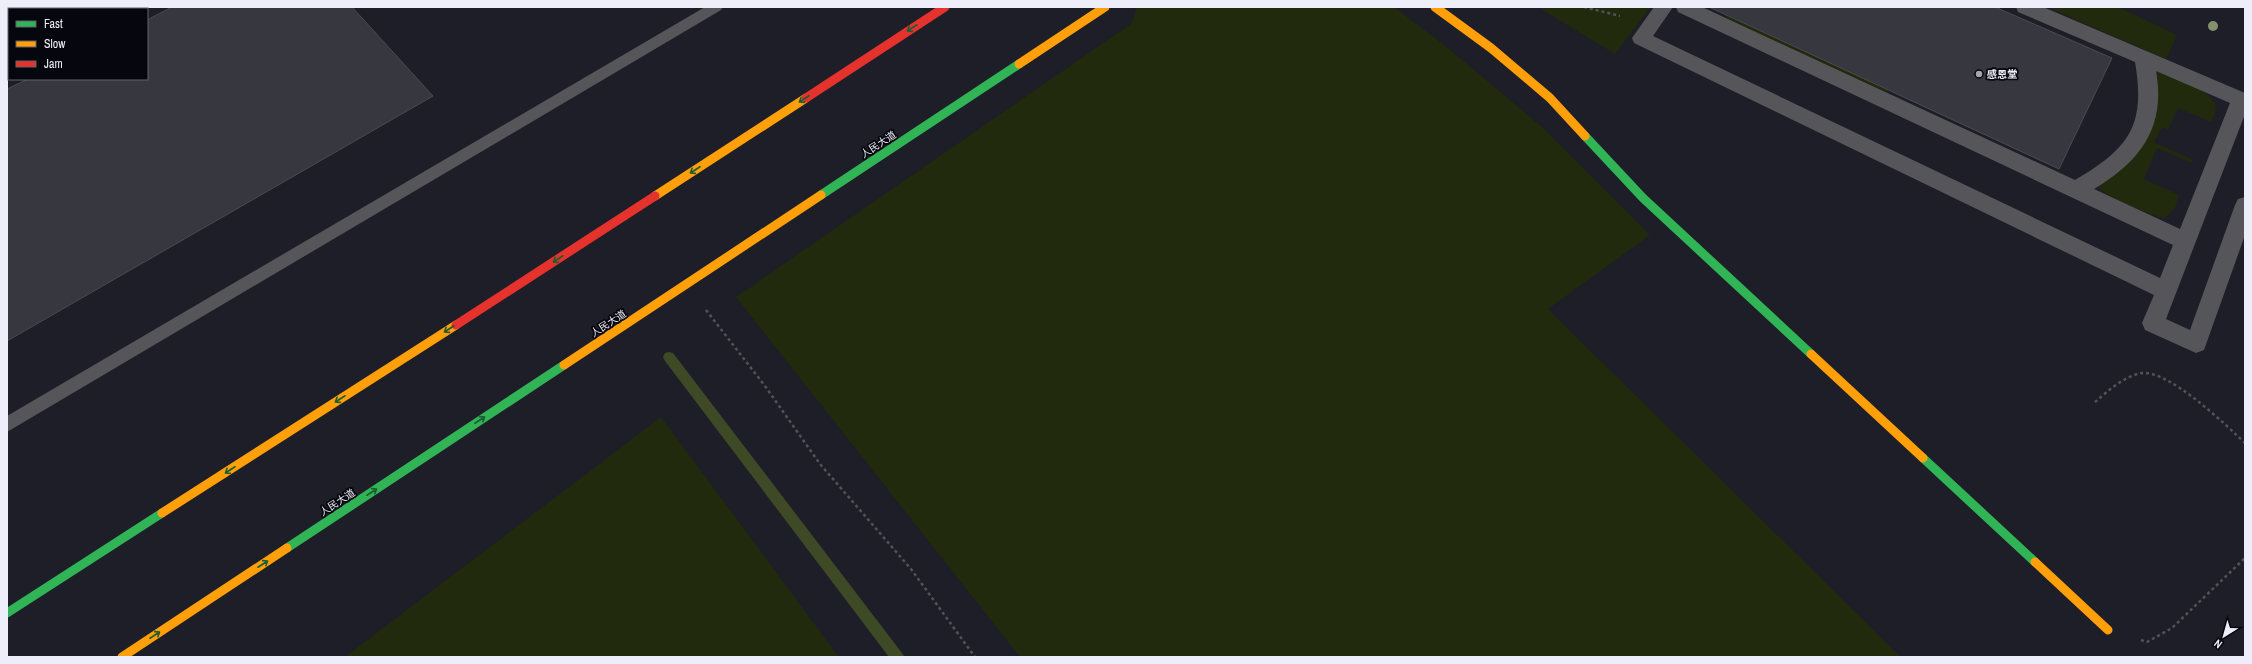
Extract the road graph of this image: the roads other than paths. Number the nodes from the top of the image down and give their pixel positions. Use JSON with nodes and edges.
{"nodes":[{"id":1,"x":716,"y":7,"type":"edge"},
{"id":2,"x":945,"y":7,"type":"edge"},
{"id":3,"x":1105,"y":7,"type":"edge"},
{"id":4,"x":1435,"y":7,"type":"edge"},
{"id":5,"x":1664,"y":7,"type":"edge"},
{"id":6,"x":1685,"y":7,"type":"edge"},
{"id":7,"x":2025,"y":7,"type":"edge"},
{"id":8,"x":2144,"y":58,"type":"junction"},
{"id":9,"x":2243,"y":100,"type":"edge"},
{"id":10,"x":2076,"y":190,"type":"junction"},
{"id":11,"x":2245,"y":205,"type":"edge"},
{"id":12,"x":2185,"y":241,"type":"junction"},
{"id":13,"x":2166,"y":291,"type":"junction"},
{"id":14,"x":7,"y":425,"type":"edge"},
{"id":15,"x":7,"y":613,"type":"edge"},
{"id":16,"x":2108,"y":630,"type":"road end"},
{"id":17,"x":122,"y":657,"type":"edge"}],
"edges":[{"from":1,"to":14,"type":"lane"},
{"from":2,"to":15,"type":"street","one_way":true},
{"from":17,"to":3,"type":"street","name":"人民大道","one_way":true},
{"from":4,"to":16,"type":"street"},
{"from":5,"to":13,"type":"street"},
{"from":6,"to":10,"type":"street"},
{"from":7,"to":8,"type":"street"},
{"from":8,"to":9,"type":"street"},
{"from":8,"to":10,"type":"street"},
{"from":9,"to":12,"type":"street"},
{"from":10,"to":12,"type":"street"},
{"from":11,"to":13,"type":"street"},
{"from":12,"to":13,"type":"street"}]}
